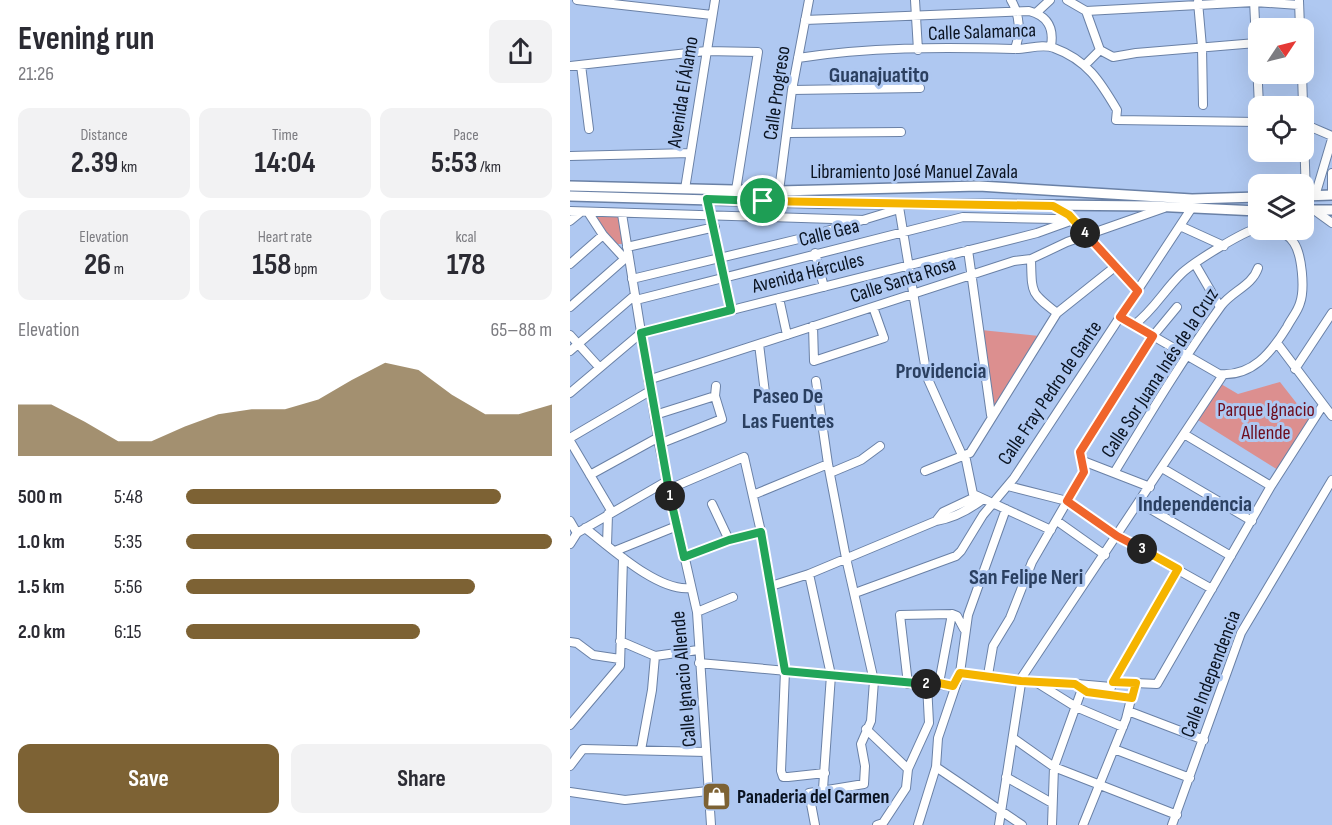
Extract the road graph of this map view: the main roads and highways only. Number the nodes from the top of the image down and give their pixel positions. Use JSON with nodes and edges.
{"nodes":[{"id":1,"x":570,"y":186,"type":"edge"},
{"id":2,"x":932,"y":186,"type":"junction"},
{"id":3,"x":979,"y":186,"type":"junction"},
{"id":4,"x":684,"y":194,"type":"junction"},
{"id":5,"x":1332,"y":195,"type":"edge"},
{"id":6,"x":570,"y":196,"type":"edge"},
{"id":7,"x":1314,"y":196,"type":"edge"},
{"id":8,"x":1248,"y":197,"type":"edge"},
{"id":9,"x":934,"y":203,"type":"junction"},
{"id":10,"x":978,"y":205,"type":"junction"},
{"id":11,"x":1314,"y":210,"type":"edge"},
{"id":12,"x":1332,"y":210,"type":"edge"},
{"id":13,"x":1248,"y":211,"type":"edge"}],
"edges":[{"from":1,"to":4,"type":"main road","name":"Libramiento José Manuel Zavala"},
{"from":2,"to":3,"type":"main road","name":"Libramiento José Manuel Zavala"},
{"from":2,"to":4,"type":"main road","name":"Libramiento José Manuel Zavala"},
{"from":2,"to":9,"type":"main road"},
{"from":3,"to":8,"type":"main road","name":"Libramiento José Manuel Zavala"},
{"from":3,"to":10,"type":"main road"},
{"from":4,"to":6,"type":"main road","name":"Libramiento José Manuel Zavala"},
{"from":4,"to":9,"type":"main road","name":"Libramiento José Manuel Zavala"},
{"from":5,"to":7,"type":"main road"},
{"from":9,"to":10,"type":"main road","name":"Libramiento José Manuel Zavala"},
{"from":10,"to":13,"type":"main road","name":"Libramiento José Manuel Zavala"},
{"from":11,"to":12,"type":"main road"}]}
